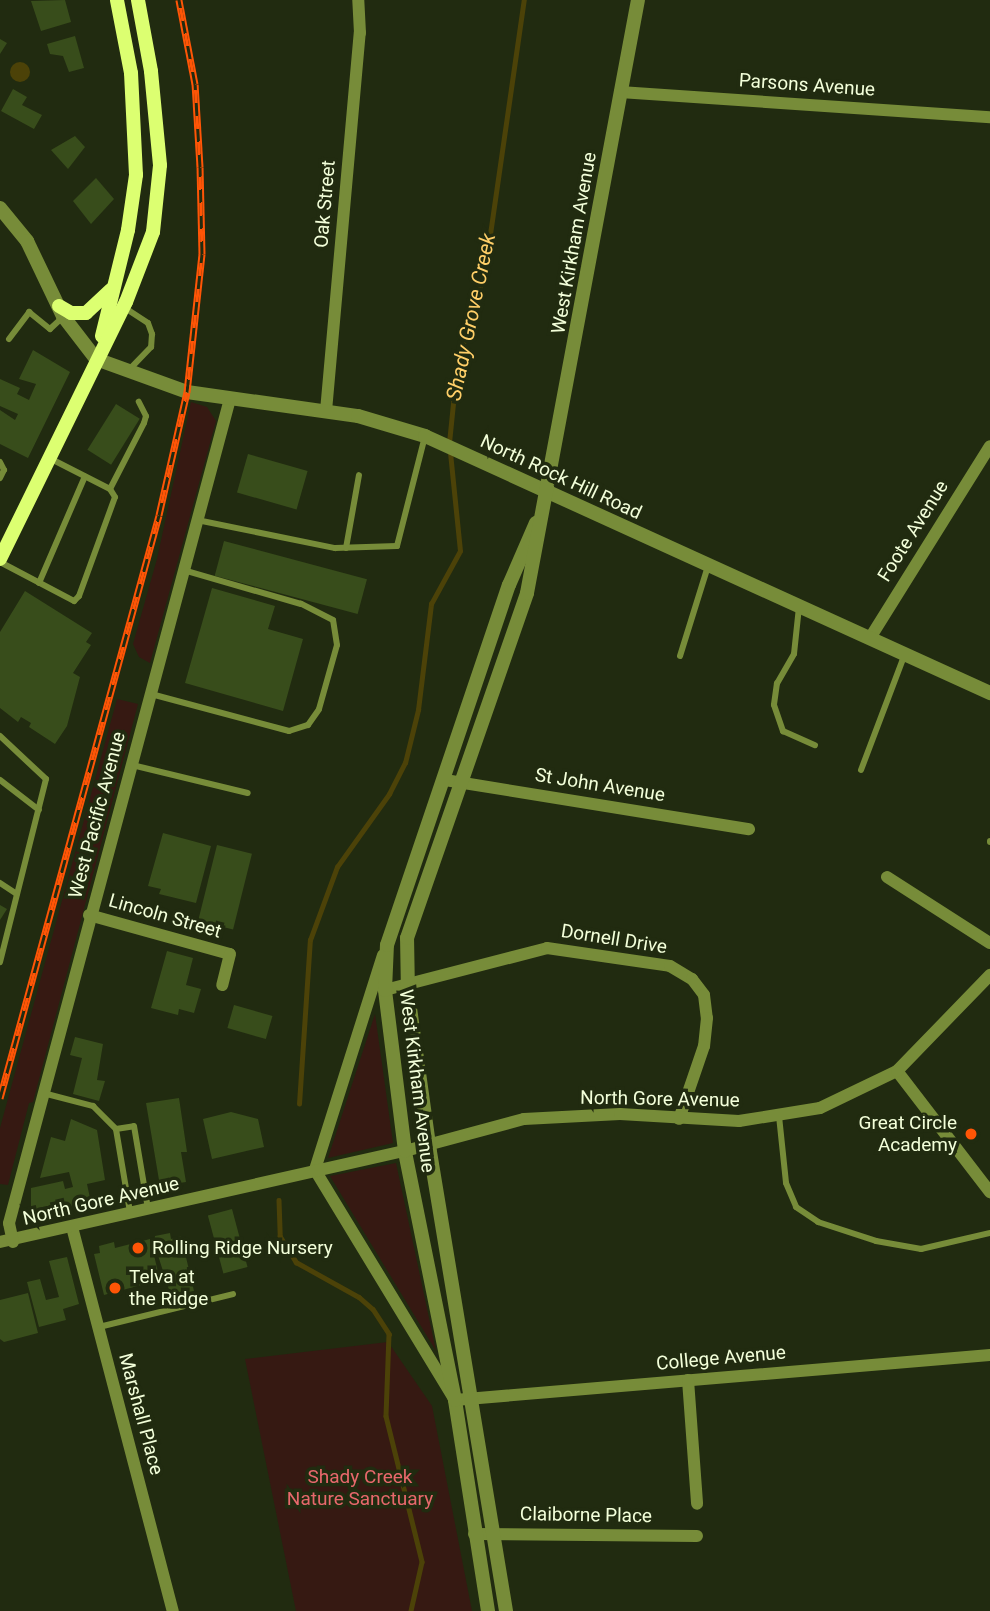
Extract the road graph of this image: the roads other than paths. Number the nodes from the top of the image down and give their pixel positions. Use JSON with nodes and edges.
{"nodes":[{"id":1,"x":117,"y":0,"type":"edge"},
{"id":2,"x":138,"y":0,"type":"edge"},
{"id":3,"x":358,"y":0,"type":"edge"},
{"id":4,"x":638,"y":0,"type":"edge"},
{"id":5,"x":620,"y":92,"type":"junction"},
{"id":6,"x":990,"y":117,"type":"edge"},
{"id":7,"x":0,"y":208,"type":"edge"},
{"id":8,"x":114,"y":286,"type":"junction"},
{"id":9,"x":123,"y":307,"type":"junction"},
{"id":10,"x":61,"y":311,"type":"junction"},
{"id":11,"x":9,"y":339,"type":"dead end"},
{"id":12,"x":96,"y":359,"type":"junction"},
{"id":13,"x":127,"y":371,"type":"junction"},
{"id":14,"x":230,"y":399,"type":"junction"},
{"id":15,"x":139,"y":402,"type":"dead end"},
{"id":16,"x":326,"y":411,"type":"junction"},
{"id":17,"x":430,"y":439,"type":"junction"},
{"id":18,"x":990,"y":446,"type":"edge"},
{"id":19,"x":51,"y":458,"type":"junction"},
{"id":20,"x":0,"y":462,"type":"edge"},
{"id":21,"x":359,"y":475,"type":"dead end"},
{"id":22,"x":85,"y":476,"type":"junction"},
{"id":23,"x":0,"y":478,"type":"edge"},
{"id":24,"x":110,"y":489,"type":"junction"},
{"id":25,"x":549,"y":493,"type":"junction"},
{"id":26,"x":197,"y":520,"type":"junction"},
{"id":27,"x":346,"y":548,"type":"junction"},
{"id":28,"x":0,"y":560,"type":"edge"},
{"id":29,"x":708,"y":566,"type":"junction"},
{"id":30,"x":183,"y":570,"type":"junction"},
{"id":31,"x":39,"y":583,"type":"junction"},
{"id":32,"x":799,"y":607,"type":"junction"},
{"id":33,"x":870,"y":638,"type":"junction"},
{"id":34,"x":905,"y":654,"type":"junction"},
{"id":35,"x":680,"y":656,"type":"dead end"},
{"id":36,"x":150,"y":694,"type":"junction"},
{"id":37,"x":990,"y":694,"type":"edge"},
{"id":38,"x":0,"y":736,"type":"edge"},
{"id":39,"x":816,"y":745,"type":"dead end"},
{"id":40,"x":130,"y":765,"type":"junction"},
{"id":41,"x":861,"y":770,"type":"dead end"},
{"id":42,"x":0,"y":780,"type":"edge"},
{"id":43,"x":445,"y":780,"type":"junction"},
{"id":44,"x":464,"y":782,"type":"junction"},
{"id":45,"x":247,"y":793,"type":"dead end"},
{"id":46,"x":39,"y":810,"type":"junction"},
{"id":47,"x":749,"y":829,"type":"dead end"},
{"id":48,"x":887,"y":877,"type":"dead end"},
{"id":49,"x":0,"y":883,"type":"edge"},
{"id":50,"x":17,"y":894,"type":"junction"},
{"id":51,"x":89,"y":915,"type":"junction"},
{"id":52,"x":990,"y":943,"type":"edge"},
{"id":53,"x":387,"y":944,"type":"junction"},
{"id":54,"x":0,"y":962,"type":"edge"},
{"id":55,"x":990,"y":975,"type":"edge"},
{"id":56,"x":410,"y":982,"type":"junction"},
{"id":57,"x":222,"y":985,"type":"dead end"},
{"id":58,"x":384,"y":990,"type":"junction"},
{"id":59,"x":897,"y":1071,"type":"junction"},
{"id":60,"x":43,"y":1093,"type":"junction"},
{"id":61,"x":779,"y":1116,"type":"junction"},
{"id":62,"x":679,"y":1119,"type":"junction"},
{"id":63,"x":116,"y":1129,"type":"junction"},
{"id":64,"x":429,"y":1145,"type":"junction"},
{"id":65,"x":405,"y":1151,"type":"junction"},
{"id":66,"x":315,"y":1171,"type":"junction"},
{"id":67,"x":988,"y":1184,"type":"edge"},
{"id":68,"x":148,"y":1209,"type":"junction"},
{"id":69,"x":130,"y":1213,"type":"junction"},
{"id":70,"x":72,"y":1227,"type":"junction"},
{"id":71,"x":990,"y":1233,"type":"edge"},
{"id":72,"x":6,"y":1242,"type":"edge"},
{"id":73,"x":233,"y":1294,"type":"dead end"},
{"id":74,"x":99,"y":1327,"type":"junction"},
{"id":75,"x":990,"y":1355,"type":"edge"},
{"id":76,"x":688,"y":1380,"type":"junction"},
{"id":77,"x":463,"y":1399,"type":"junction"},
{"id":78,"x":697,"y":1504,"type":"dead end"},
{"id":79,"x":491,"y":1533,"type":"junction"},
{"id":80,"x":474,"y":1534,"type":"junction"},
{"id":81,"x":697,"y":1536,"type":"dead end"},
{"id":82,"x":173,"y":1611,"type":"edge"},
{"id":83,"x":488,"y":1611,"type":"edge"},
{"id":84,"x":506,"y":1611,"type":"edge"}],
"edges":[{"from":1,"to":8,"type":"main road"},
{"from":2,"to":9,"type":"main road"},
{"from":3,"to":16,"type":"street","name":"Oak Street"},
{"from":4,"to":5,"type":"street","name":"West Kirkham Avenue"},
{"from":5,"to":6,"type":"street","name":"Parsons Avenue"},
{"from":5,"to":25,"type":"street","name":"West Kirkham Avenue"},
{"from":7,"to":10,"type":"street"},
{"from":8,"to":10,"type":"main road"},
{"from":8,"to":12,"type":"main road"},
{"from":9,"to":12,"type":"main road"},
{"from":9,"to":13,"type":"lane"},
{"from":10,"to":11,"type":"lane"},
{"from":10,"to":12,"type":"street"},
{"from":12,"to":13,"type":"street","name":"North Rock Hill Road"},
{"from":12,"to":19,"type":"main road"},
{"from":13,"to":14,"type":"street","name":"North Rock Hill Road"},
{"from":14,"to":16,"type":"street","name":"North Rock Hill Road"},
{"from":14,"to":26,"type":"street","name":"West Pacific Avenue"},
{"from":15,"to":24,"type":"lane"},
{"from":16,"to":17,"type":"street","name":"North Rock Hill Road"},
{"from":17,"to":25,"type":"street","name":"North Rock Hill Road"},
{"from":17,"to":27,"type":"lane"},
{"from":18,"to":33,"type":"street","name":"Foote Avenue"},
{"from":19,"to":22,"type":"lane"},
{"from":19,"to":28,"type":"main road"},
{"from":20,"to":23,"type":"lane"},
{"from":21,"to":27,"type":"lane"},
{"from":22,"to":24,"type":"lane"},
{"from":22,"to":31,"type":"lane"},
{"from":24,"to":31,"type":"lane"},
{"from":25,"to":29,"type":"street","name":"North Rock Hill Road"},
{"from":25,"to":43,"type":"street","name":"West Kirkham Avenue"},
{"from":25,"to":44,"type":"street","name":"West Kirkham Avenue"},
{"from":26,"to":27,"type":"lane"},
{"from":26,"to":30,"type":"street","name":"West Pacific Avenue"},
{"from":28,"to":31,"type":"lane"},
{"from":29,"to":32,"type":"street","name":"North Rock Hill Road"},
{"from":29,"to":35,"type":"lane"},
{"from":30,"to":36,"type":"street","name":"West Pacific Avenue"},
{"from":30,"to":36,"type":"lane"},
{"from":32,"to":33,"type":"street","name":"North Rock Hill Road"},
{"from":32,"to":39,"type":"lane"},
{"from":33,"to":34,"type":"street","name":"North Rock Hill Road"},
{"from":34,"to":37,"type":"street","name":"North Rock Hill Road"},
{"from":34,"to":41,"type":"lane"},
{"from":36,"to":40,"type":"street","name":"West Pacific Avenue"},
{"from":38,"to":46,"type":"lane"},
{"from":40,"to":45,"type":"lane"},
{"from":40,"to":51,"type":"street","name":"West Pacific Avenue"},
{"from":42,"to":46,"type":"lane"},
{"from":43,"to":44,"type":"street","name":"St John Avenue"},
{"from":43,"to":53,"type":"street","name":"West Kirkham Avenue"},
{"from":44,"to":47,"type":"street","name":"St John Avenue"},
{"from":44,"to":56,"type":"street","name":"West Kirkham Avenue"},
{"from":46,"to":50,"type":"lane"},
{"from":48,"to":52,"type":"street"},
{"from":49,"to":50,"type":"lane"},
{"from":50,"to":54,"type":"lane"},
{"from":51,"to":57,"type":"street","name":"Lincoln Street"},
{"from":51,"to":60,"type":"street","name":"West Pacific Avenue"},
{"from":53,"to":58,"type":"street","name":"West Kirkham Avenue"},
{"from":53,"to":66,"type":"street"},
{"from":55,"to":59,"type":"street","name":"North Gore Avenue"},
{"from":56,"to":58,"type":"street","name":"Dornell Drive"},
{"from":56,"to":62,"type":"street","name":"Dornell Drive"},
{"from":56,"to":64,"type":"street","name":"West Kirkham Avenue"},
{"from":58,"to":65,"type":"street","name":"West Kirkham Avenue"},
{"from":59,"to":61,"type":"street","name":"North Gore Avenue"},
{"from":59,"to":67,"type":"street"},
{"from":60,"to":63,"type":"lane"},
{"from":60,"to":72,"type":"street","name":"West Pacific Avenue"},
{"from":61,"to":62,"type":"street","name":"North Gore Avenue"},
{"from":61,"to":71,"type":"lane"},
{"from":62,"to":64,"type":"street","name":"North Gore Avenue"},
{"from":63,"to":68,"type":"lane"},
{"from":63,"to":69,"type":"lane"},
{"from":64,"to":65,"type":"street","name":"North Gore Avenue"},
{"from":64,"to":77,"type":"street","name":"West Kirkham Avenue"},
{"from":65,"to":66,"type":"street","name":"North Gore Avenue"},
{"from":65,"to":77,"type":"street","name":"West Kirkham Avenue"},
{"from":66,"to":68,"type":"street","name":"North Gore Avenue"},
{"from":66,"to":77,"type":"street"},
{"from":68,"to":69,"type":"street","name":"North Gore Avenue"},
{"from":69,"to":70,"type":"street","name":"North Gore Avenue"},
{"from":70,"to":72,"type":"street","name":"North Gore Avenue"},
{"from":70,"to":74,"type":"street","name":"Marshall Place"},
{"from":73,"to":74,"type":"lane"},
{"from":74,"to":82,"type":"street","name":"Marshall Place"},
{"from":75,"to":76,"type":"street","name":"College Avenue"},
{"from":76,"to":77,"type":"street","name":"College Avenue"},
{"from":76,"to":78,"type":"street"},
{"from":77,"to":79,"type":"street","name":"West Kirkham Avenue"},
{"from":77,"to":80,"type":"street","name":"West Kirkham Avenue"},
{"from":79,"to":80,"type":"street","name":"Claiborne Place"},
{"from":79,"to":81,"type":"street","name":"Claiborne Place"},
{"from":79,"to":84,"type":"street","name":"West Kirkham Avenue"},
{"from":80,"to":83,"type":"street","name":"West Kirkham Avenue"}]}
